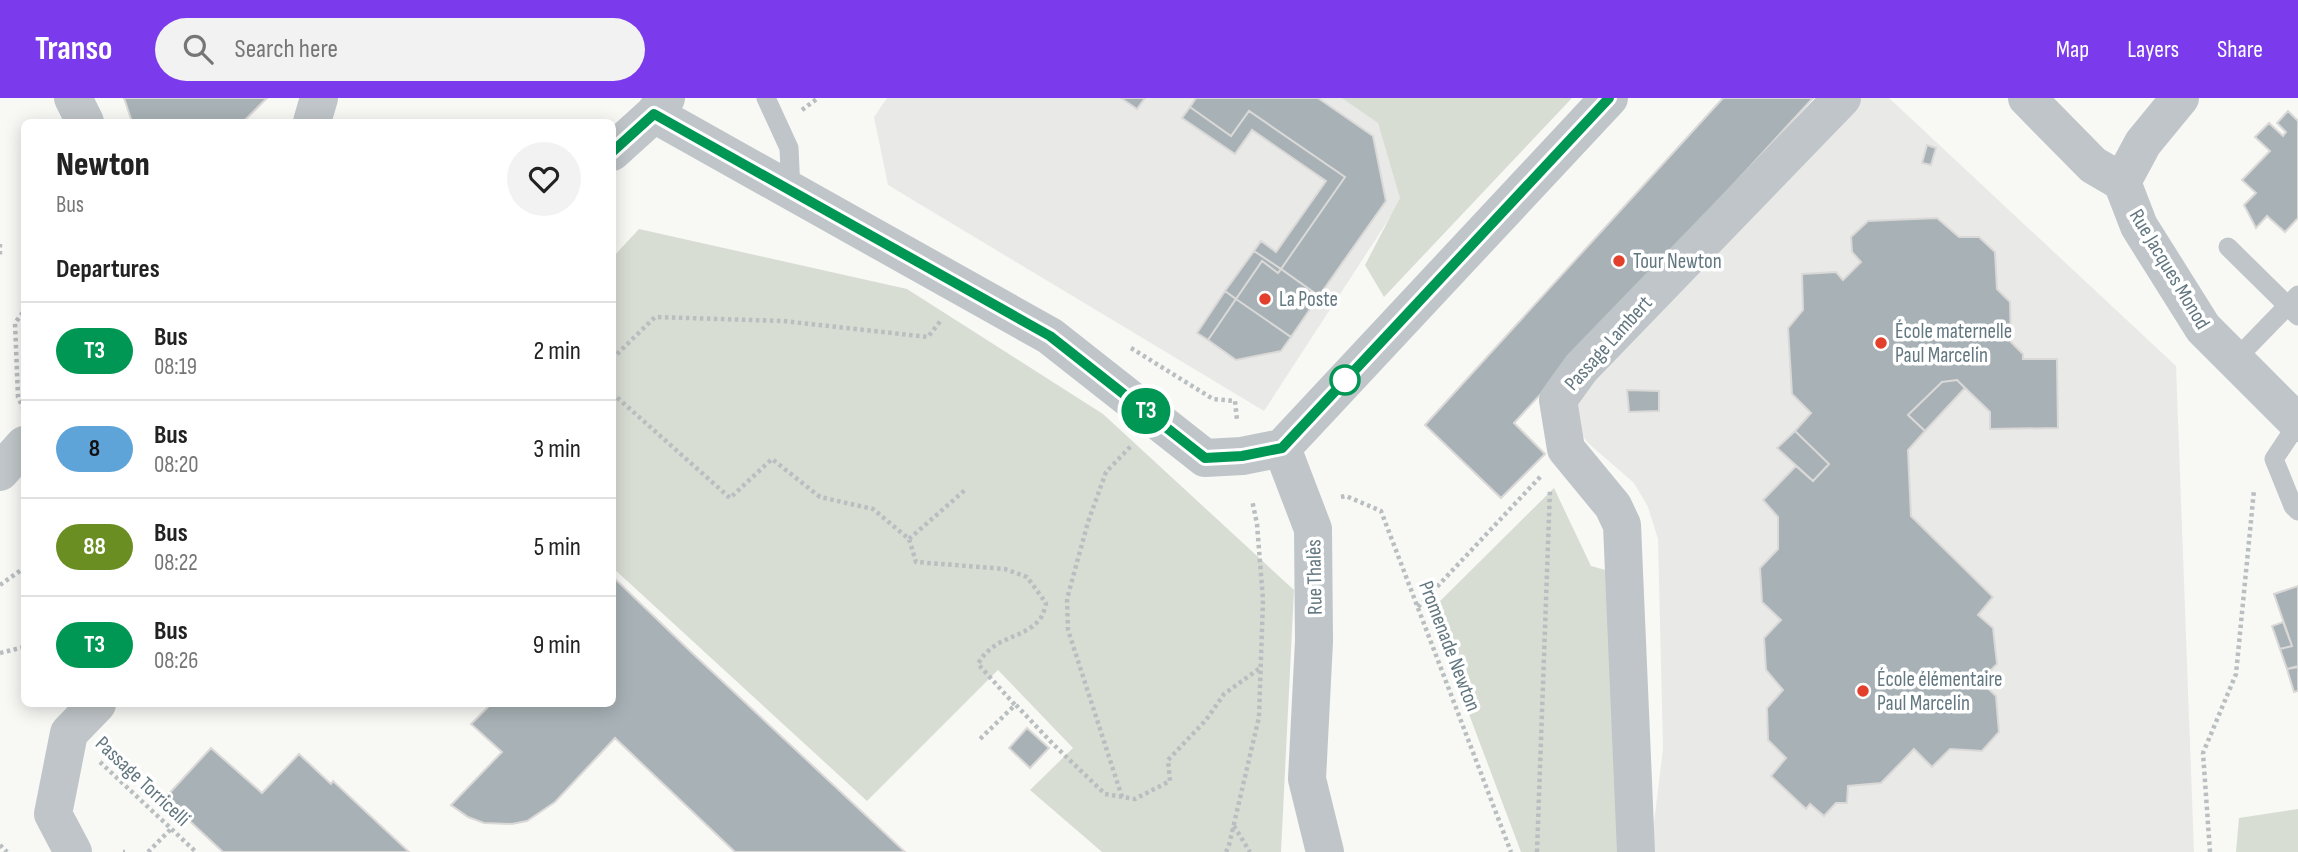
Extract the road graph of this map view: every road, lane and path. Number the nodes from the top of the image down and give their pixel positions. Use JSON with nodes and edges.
{"nodes":[{"id":1,"x":73,"y":98,"type":"edge"},
{"id":2,"x":319,"y":98,"type":"edge"},
{"id":3,"x":766,"y":98,"type":"edge"},
{"id":4,"x":1609,"y":98,"type":"edge"},
{"id":5,"x":1842,"y":98,"type":"edge"},
{"id":6,"x":2027,"y":98,"type":"edge"},
{"id":7,"x":2180,"y":98,"type":"edge"},
{"id":8,"x":660,"y":106,"type":"edge"},
{"id":9,"x":84,"y":119,"type":"edge"},
{"id":10,"x":313,"y":119,"type":"edge"},
{"id":11,"x":616,"y":148,"type":"edge"},
{"id":12,"x":2122,"y":182,"type":"junction"},
{"id":13,"x":790,"y":191,"type":"junction"},
{"id":14,"x":0,"y":244,"type":"edge"},
{"id":15,"x":2228,"y":247,"type":"dead end"},
{"id":16,"x":0,"y":255,"type":"edge"},
{"id":17,"x":964,"y":289,"type":"junction"},
{"id":18,"x":2294,"y":306,"type":"edge"},
{"id":19,"x":21,"y":315,"type":"edge"},
{"id":20,"x":1123,"y":344,"type":"dead end"},
{"id":21,"x":616,"y":355,"type":"edge"},
{"id":22,"x":2235,"y":360,"type":"junction"},
{"id":23,"x":616,"y":397,"type":"edge"},
{"id":24,"x":21,"y":404,"type":"edge"},
{"id":25,"x":1238,"y":423,"type":"dead end"},
{"id":26,"x":2298,"y":423,"type":"edge"},
{"id":27,"x":1132,"y":446,"type":"dead end"},
{"id":28,"x":21,"y":448,"type":"edge"},
{"id":29,"x":1282,"y":448,"type":"junction"},
{"id":30,"x":1558,"y":457,"type":"junction"},
{"id":31,"x":0,"y":472,"type":"edge"},
{"id":32,"x":2255,"y":486,"type":"dead end"},
{"id":33,"x":965,"y":490,"type":"dead end"},
{"id":34,"x":1334,"y":498,"type":"dead end"},
{"id":35,"x":1252,"y":500,"type":"dead end"},
{"id":36,"x":2298,"y":511,"type":"edge"},
{"id":37,"x":909,"y":539,"type":"junction"},
{"id":38,"x":21,"y":570,"type":"edge"},
{"id":39,"x":0,"y":585,"type":"edge"},
{"id":40,"x":1418,"y":607,"type":"junction"},
{"id":41,"x":21,"y":649,"type":"edge"},
{"id":42,"x":0,"y":653,"type":"edge"},
{"id":43,"x":1261,"y":668,"type":"junction"},
{"id":44,"x":1015,"y":705,"type":"junction"},
{"id":45,"x":94,"y":707,"type":"edge"},
{"id":46,"x":69,"y":733,"type":"junction"},
{"id":47,"x":980,"y":739,"type":"dead end"},
{"id":48,"x":1122,"y":797,"type":"junction"},
{"id":49,"x":1234,"y":826,"type":"junction"},
{"id":50,"x":171,"y":829,"type":"junction"},
{"id":51,"x":0,"y":845,"type":"edge"},
{"id":52,"x":7,"y":852,"type":"edge"},
{"id":53,"x":73,"y":852,"type":"edge"},
{"id":54,"x":148,"y":852,"type":"edge"},
{"id":55,"x":196,"y":852,"type":"edge"},
{"id":56,"x":1226,"y":852,"type":"edge"},
{"id":57,"x":1250,"y":852,"type":"edge"},
{"id":58,"x":1325,"y":852,"type":"edge"},
{"id":59,"x":1511,"y":852,"type":"edge"},
{"id":60,"x":1537,"y":852,"type":"edge"},
{"id":61,"x":1636,"y":852,"type":"edge"},
{"id":62,"x":2210,"y":852,"type":"edge"}],
"edges":[{"from":1,"to":9,"type":"street"},
{"from":2,"to":10,"type":"street"},
{"from":3,"to":13,"type":"lane"},
{"from":4,"to":29,"type":"street"},
{"from":5,"to":30,"type":"street","name":"Passage Lambert"},
{"from":6,"to":12,"type":"street"},
{"from":7,"to":12,"type":"street","name":"Rue Jacques Monod"},
{"from":8,"to":11,"type":"street"},
{"from":8,"to":13,"type":"street"},
{"from":12,"to":22,"type":"street","name":"Rue Jacques Monod"},
{"from":13,"to":17,"type":"street"},
{"from":14,"to":16,"type":"path"},
{"from":15,"to":18,"type":"lane"},
{"from":17,"to":21,"type":"path"},
{"from":17,"to":29,"type":"street"},
{"from":18,"to":22,"type":"lane"},
{"from":19,"to":24,"type":"path"},
{"from":20,"to":25,"type":"path"},
{"from":22,"to":26,"type":"street","name":"Rue Jacques Monod"},
{"from":23,"to":37,"type":"path"},
{"from":26,"to":36,"type":"lane"},
{"from":27,"to":48,"type":"path"},
{"from":28,"to":31,"type":"street"},
{"from":29,"to":58,"type":"street","name":"Rue Thalès"},
{"from":30,"to":40,"type":"path"},
{"from":30,"to":60,"type":"path"},
{"from":30,"to":61,"type":"street"},
{"from":32,"to":62,"type":"path"},
{"from":33,"to":37,"type":"path"},
{"from":34,"to":40,"type":"path","name":"Promenade Newton"},
{"from":35,"to":43,"type":"path"},
{"from":37,"to":44,"type":"path"},
{"from":38,"to":39,"type":"path"},
{"from":40,"to":59,"type":"path","name":"Promenade Newton"},
{"from":41,"to":42,"type":"path"},
{"from":43,"to":48,"type":"path"},
{"from":43,"to":49,"type":"path"},
{"from":44,"to":47,"type":"path"},
{"from":44,"to":48,"type":"path"},
{"from":45,"to":46,"type":"street"},
{"from":46,"to":50,"type":"path","name":"Passage Torricelli"},
{"from":46,"to":53,"type":"street"},
{"from":49,"to":56,"type":"path"},
{"from":49,"to":57,"type":"path"},
{"from":50,"to":54,"type":"path"},
{"from":50,"to":55,"type":"path","name":"Passage Torricelli"},
{"from":51,"to":52,"type":"path"}]}
